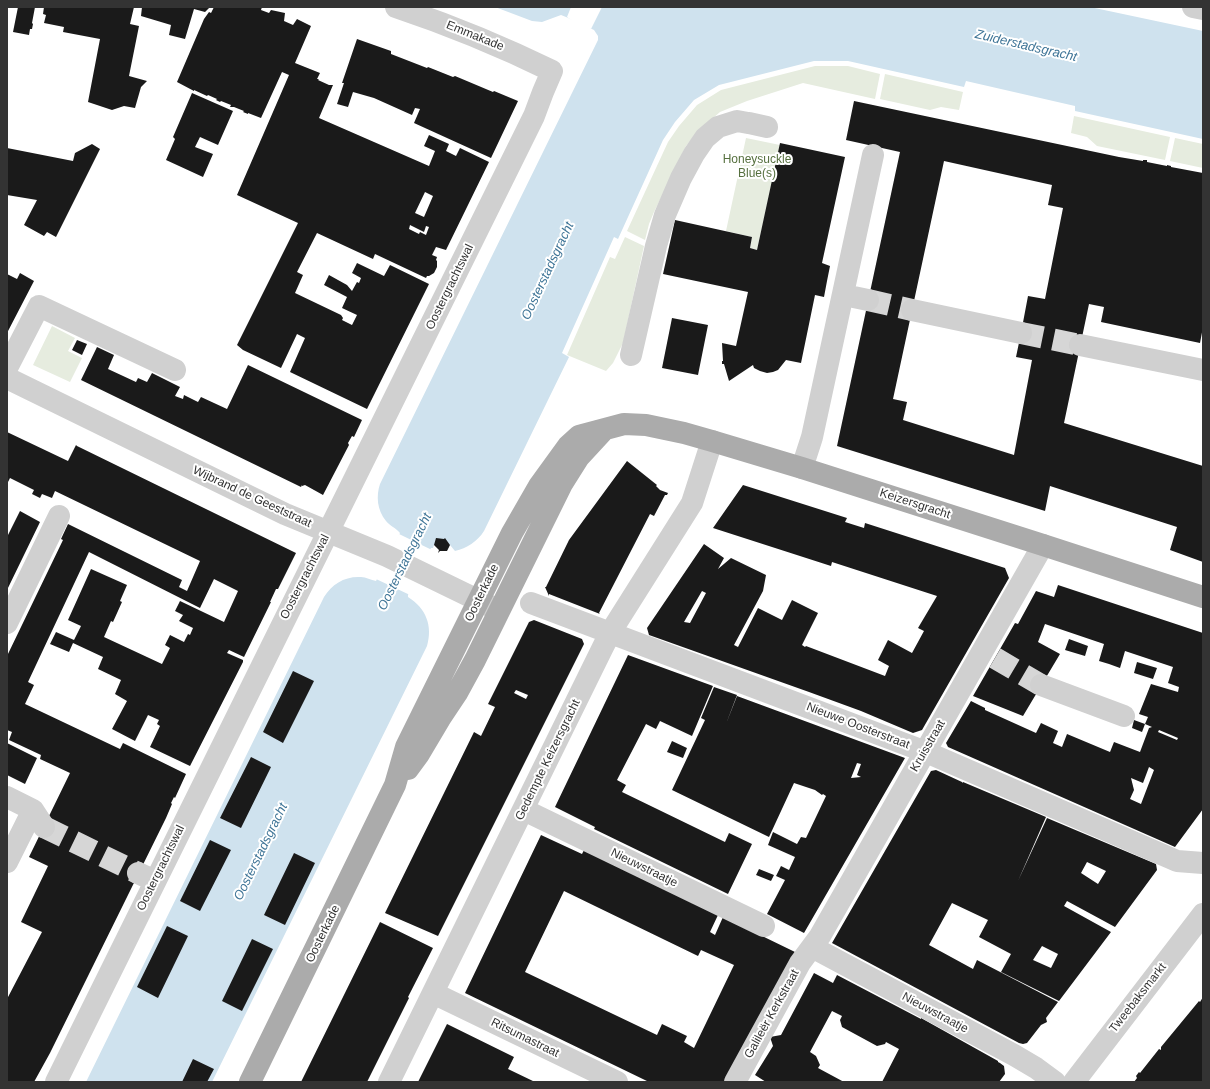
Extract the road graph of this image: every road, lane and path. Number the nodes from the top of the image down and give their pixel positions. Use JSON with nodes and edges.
{"nodes":[{"id":1,"x":396,"y":7,"type":"edge"},
{"id":2,"x":1193,"y":7,"type":"edge"},
{"id":3,"x":1203,"y":9,"type":"edge"},
{"id":4,"x":552,"y":71,"type":"joint"},
{"id":5,"x":754,"y":125,"type":"dead end"},
{"id":6,"x":873,"y":155,"type":"dead end"},
{"id":7,"x":844,"y":295,"type":"junction"},
{"id":8,"x":868,"y":300,"type":"tunnel mouth"},
{"id":9,"x":912,"y":310,"type":"tunnel mouth"},
{"id":10,"x":1021,"y":333,"type":"tunnel mouth"},
{"id":11,"x":1080,"y":345,"type":"tunnel mouth"},
{"id":12,"x":632,"y":355,"type":"dead end"},
{"id":13,"x":7,"y":368,"type":"edge"},
{"id":14,"x":175,"y":370,"type":"dead end"},
{"id":15,"x":1203,"y":370,"type":"edge"},
{"id":16,"x":7,"y":378,"type":"edge"},
{"id":17,"x":614,"y":427,"type":"junction"},
{"id":18,"x":712,"y":441,"type":"junction"},
{"id":19,"x":802,"y":468,"type":"junction"},
{"id":20,"x":59,"y":516,"type":"dead end"},
{"id":21,"x":329,"y":532,"type":"junction"},
{"id":22,"x":1043,"y":545,"type":"junction"},
{"id":23,"x":1203,"y":597,"type":"edge"},
{"id":24,"x":479,"y":601,"type":"junction"},
{"id":25,"x":531,"y":603,"type":"dead end"},
{"id":26,"x":499,"y":611,"type":"junction"},
{"id":27,"x":7,"y":623,"type":"edge"},
{"id":28,"x":606,"y":641,"type":"junction"},
{"id":29,"x":1041,"y":685,"type":"tunnel mouth"},
{"id":30,"x":1124,"y":716,"type":"dead end"},
{"id":31,"x":930,"y":744,"type":"junction"},
{"id":32,"x":395,"y":785,"type":"junction"},
{"id":33,"x":7,"y":797,"type":"edge"},
{"id":34,"x":524,"y":810,"type":"junction"},
{"id":35,"x":7,"y":862,"type":"edge"},
{"id":36,"x":1203,"y":863,"type":"edge"},
{"id":37,"x":1203,"y":914,"type":"edge"},
{"id":38,"x":764,"y":926,"type":"dead end"},
{"id":39,"x":812,"y":947,"type":"junction"},
{"id":40,"x":433,"y":993,"type":"junction"},
{"id":41,"x":56,"y":1082,"type":"edge"},
{"id":42,"x":250,"y":1082,"type":"edge"},
{"id":43,"x":389,"y":1082,"type":"edge"},
{"id":44,"x":617,"y":1082,"type":"edge"},
{"id":45,"x":735,"y":1082,"type":"edge"},
{"id":46,"x":1055,"y":1082,"type":"edge"},
{"id":47,"x":1074,"y":1082,"type":"edge"}],
"edges":[{"from":1,"to":4,"type":"street","name":"Emmakade"},
{"from":2,"to":3,"type":"street"},
{"from":4,"to":21,"type":"street","name":"Oostergrachtswal"},
{"from":5,"to":12,"type":"street"},
{"from":6,"to":7,"type":"street"},
{"from":7,"to":8,"type":"street"},
{"from":7,"to":19,"type":"street"},
{"from":9,"to":10,"type":"street"},
{"from":11,"to":15,"type":"street"},
{"from":13,"to":14,"type":"street"},
{"from":16,"to":21,"type":"street","name":"Wijbrand de Geeststraat"},
{"from":17,"to":18,"type":"main road","name":"Keizersgracht"},
{"from":17,"to":24,"type":"main road","name":"Oosterkade"},
{"from":17,"to":26,"type":"main road","name":"Oosterkade"},
{"from":18,"to":19,"type":"main road","name":"Keizersgracht"},
{"from":18,"to":28,"type":"street","name":"Gedempte Keizersgracht"},
{"from":19,"to":22,"type":"main road","name":"Keizersgracht"},
{"from":20,"to":27,"type":"street"},
{"from":21,"to":24,"type":"street","name":"Wijbrand de Geeststraat"},
{"from":21,"to":41,"type":"street","name":"Oostergrachtswal"},
{"from":22,"to":23,"type":"main road","name":"Keizersgracht"},
{"from":22,"to":31,"type":"street","name":"Kruisstraat"},
{"from":24,"to":26,"type":"street","name":"Wijbrand de Geeststraat"},
{"from":24,"to":32,"type":"main road","name":"Oosterkade"},
{"from":25,"to":28,"type":"street","name":"Nieuwe Oosterstraat"},
{"from":26,"to":32,"type":"main road","name":"Oosterkade"},
{"from":28,"to":31,"type":"street","name":"Nieuwe Oosterstraat"},
{"from":28,"to":34,"type":"street","name":"Gedempte Keizersgracht"},
{"from":29,"to":30,"type":"street"},
{"from":31,"to":36,"type":"street","name":"Nieuwe Oosterstraat"},
{"from":31,"to":39,"type":"street","name":"Kruisstraat"},
{"from":32,"to":42,"type":"main road","name":"Oosterkade"},
{"from":33,"to":35,"type":"street"},
{"from":34,"to":38,"type":"street","name":"Nieuwstraatje"},
{"from":34,"to":40,"type":"street","name":"Gedempte Keizersgracht"},
{"from":37,"to":47,"type":"street","name":"Tweebaksmarkt"},
{"from":39,"to":45,"type":"street","name":"Galileër Kerkstraat"},
{"from":39,"to":46,"type":"street","name":"Nieuwstraatje"},
{"from":40,"to":43,"type":"street","name":"Gedempte Keizersgracht"},
{"from":40,"to":44,"type":"street","name":"Ritsumastraat"}]}
